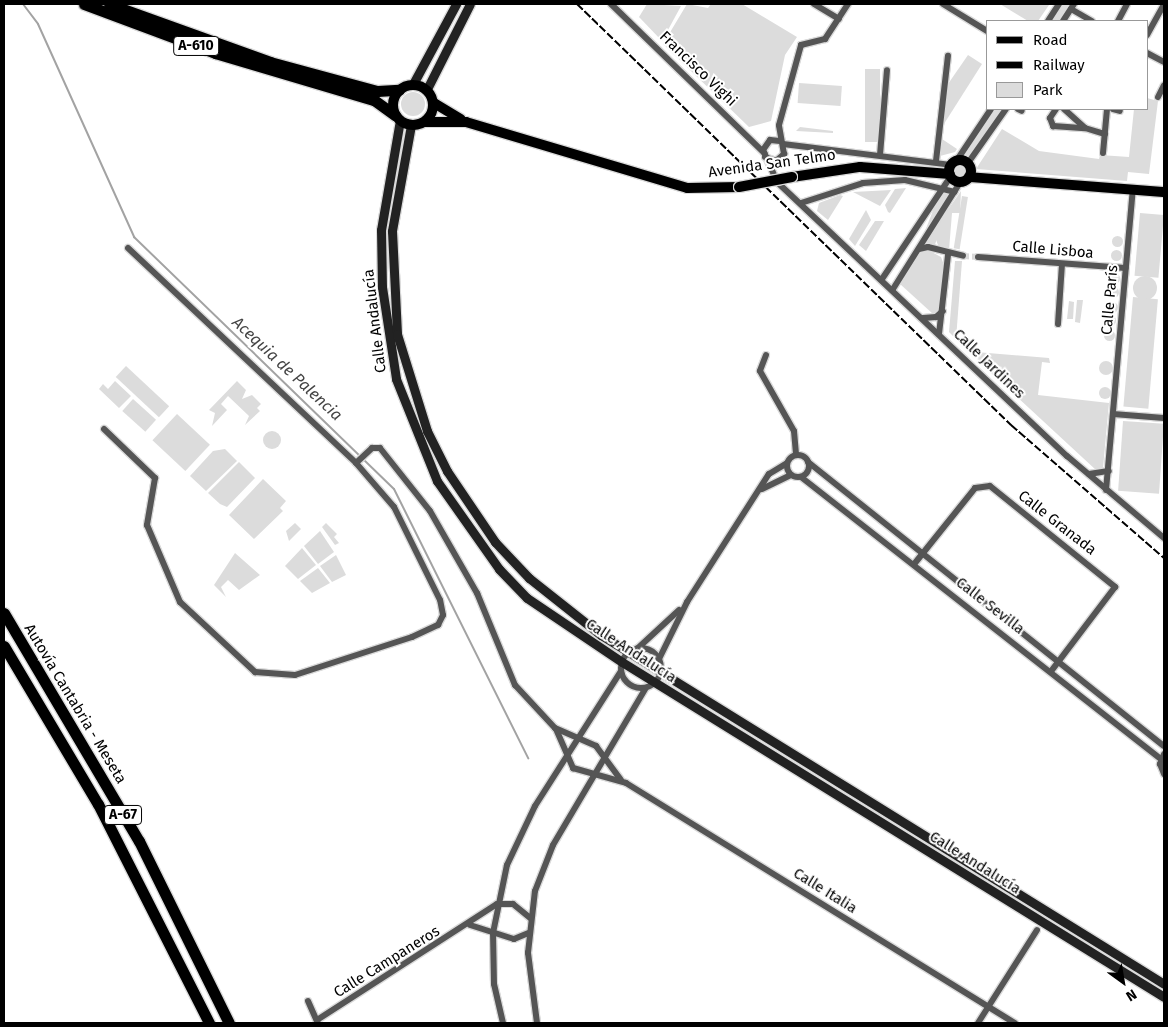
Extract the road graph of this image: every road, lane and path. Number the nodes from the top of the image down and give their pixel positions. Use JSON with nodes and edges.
{"nodes":[{"id":1,"x":84,"y":4,"type":"edge"},
{"id":2,"x":109,"y":4,"type":"edge"},
{"id":3,"x":456,"y":4,"type":"edge"},
{"id":4,"x":470,"y":4,"type":"edge"},
{"id":5,"x":611,"y":4,"type":"edge"},
{"id":6,"x":814,"y":4,"type":"edge"},
{"id":7,"x":848,"y":4,"type":"edge"},
{"id":8,"x":943,"y":4,"type":"edge"},
{"id":9,"x":1059,"y":4,"type":"edge"},
{"id":10,"x":1128,"y":4,"type":"edge"},
{"id":11,"x":1164,"y":4,"type":"edge"},
{"id":12,"x":1072,"y":6,"type":"edge"},
{"id":13,"x":839,"y":19,"type":"junction"},
{"id":14,"x":1049,"y":20,"type":"edge"},
{"id":15,"x":1064,"y":20,"type":"edge"},
{"id":16,"x":1091,"y":20,"type":"edge"},
{"id":17,"x":1119,"y":20,"type":"edge"},
{"id":18,"x":986,"y":31,"type":"edge"},
{"id":19,"x":1148,"y":33,"type":"edge"},
{"id":20,"x":1148,"y":54,"type":"edge"},
{"id":21,"x":948,"y":56,"type":"dead end"},
{"id":22,"x":1164,"y":62,"type":"edge"},
{"id":23,"x":887,"y":70,"type":"dead end"},
{"id":24,"x":341,"y":75,"type":"dead end"},
{"id":25,"x":412,"y":84,"type":"junction"},
{"id":26,"x":1164,"y":85,"type":"edge"},
{"id":27,"x":361,"y":87,"type":"junction"},
{"id":28,"x":427,"y":89,"type":"junction"},
{"id":29,"x":399,"y":90,"type":"junction"},
{"id":30,"x":1158,"y":97,"type":"dead end"},
{"id":31,"x":434,"y":103,"type":"junction"},
{"id":32,"x":990,"y":110,"type":"edge"},
{"id":33,"x":1005,"y":110,"type":"edge"},
{"id":34,"x":1055,"y":110,"type":"edge"},
{"id":35,"x":1065,"y":110,"type":"edge"},
{"id":36,"x":1107,"y":110,"type":"edge"},
{"id":37,"x":398,"y":117,"type":"junction"},
{"id":38,"x":425,"y":122,"type":"junction"},
{"id":39,"x":466,"y":122,"type":"junction"},
{"id":40,"x":411,"y":125,"type":"junction"},
{"id":41,"x":779,"y":125,"type":"junction"},
{"id":42,"x":1085,"y":128,"type":"junction"},
{"id":43,"x":1105,"y":134,"type":"junction"},
{"id":44,"x":751,"y":138,"type":"junction"},
{"id":45,"x":768,"y":141,"type":"junction"},
{"id":46,"x":781,"y":142,"type":"junction"},
{"id":47,"x":1103,"y":153,"type":"dead end"},
{"id":48,"x":765,"y":155,"type":"junction"},
{"id":49,"x":880,"y":155,"type":"junction"},
{"id":50,"x":778,"y":160,"type":"junction"},
{"id":51,"x":936,"y":161,"type":"junction"},
{"id":52,"x":957,"y":170,"type":"junction"},
{"id":53,"x":771,"y":175,"type":"junction"},
{"id":54,"x":1109,"y":181,"type":"junction"},
{"id":55,"x":942,"y":187,"type":"junction"},
{"id":56,"x":1164,"y":188,"type":"edge"},
{"id":57,"x":1133,"y":189,"type":"junction"},
{"id":58,"x":954,"y":192,"type":"junction"},
{"id":59,"x":801,"y":203,"type":"junction"},
{"id":60,"x":928,"y":234,"type":"junction"},
{"id":61,"x":128,"y":248,"type":"dead end"},
{"id":62,"x":918,"y":250,"type":"junction"},
{"id":63,"x":934,"y":250,"type":"junction"},
{"id":64,"x":948,"y":255,"type":"junction"},
{"id":65,"x":963,"y":256,"type":"tunnel mouth"},
{"id":66,"x":978,"y":257,"type":"tunnel mouth"},
{"id":67,"x":892,"y":264,"type":"junction"},
{"id":68,"x":1062,"y":264,"type":"junction"},
{"id":69,"x":1126,"y":268,"type":"junction"},
{"id":70,"x":904,"y":272,"type":"junction"},
{"id":71,"x":882,"y":279,"type":"junction"},
{"id":72,"x":892,"y":289,"type":"junction"},
{"id":73,"x":942,"y":311,"type":"junction"},
{"id":74,"x":923,"y":318,"type":"junction"},
{"id":75,"x":1058,"y":324,"type":"dead end"},
{"id":76,"x":939,"y":334,"type":"junction"},
{"id":77,"x":766,"y":355,"type":"dead end"},
{"id":78,"x":1113,"y":414,"type":"junction"},
{"id":79,"x":1164,"y":418,"type":"edge"},
{"id":80,"x":104,"y":429,"type":"dead end"},
{"id":81,"x":796,"y":455,"type":"junction"},
{"id":82,"x":358,"y":461,"type":"junction"},
{"id":83,"x":808,"y":462,"type":"junction"},
{"id":84,"x":787,"y":463,"type":"junction"},
{"id":85,"x":1108,"y":471,"type":"junction"},
{"id":86,"x":1087,"y":473,"type":"junction"},
{"id":87,"x":791,"y":474,"type":"junction"},
{"id":88,"x":801,"y":476,"type":"junction"},
{"id":89,"x":1106,"y":490,"type":"junction"},
{"id":90,"x":757,"y":492,"type":"junction"},
{"id":91,"x":1164,"y":538,"type":"edge"},
{"id":92,"x":922,"y":555,"type":"junction"},
{"id":93,"x":915,"y":563,"type":"junction"},
{"id":94,"x":687,"y":602,"type":"junction"},
{"id":95,"x":4,"y":614,"type":"edge"},
{"id":96,"x":4,"y":646,"type":"edge"},
{"id":97,"x":638,"y":648,"type":"junction"},
{"id":98,"x":628,"y":652,"type":"junction"},
{"id":99,"x":660,"y":659,"type":"junction"},
{"id":100,"x":1058,"y":662,"type":"junction"},
{"id":101,"x":621,"y":666,"type":"junction"},
{"id":102,"x":1052,"y":670,"type":"junction"},
{"id":103,"x":661,"y":672,"type":"junction"},
{"id":104,"x":655,"y":683,"type":"junction"},
{"id":105,"x":646,"y":688,"type":"junction"},
{"id":106,"x":555,"y":728,"type":"junction"},
{"id":107,"x":576,"y":738,"type":"junction"},
{"id":108,"x":1164,"y":746,"type":"edge"},
{"id":109,"x":565,"y":756,"type":"junction"},
{"id":110,"x":1163,"y":756,"type":"edge"},
{"id":111,"x":605,"y":757,"type":"junction"},
{"id":112,"x":1164,"y":774,"type":"edge"},
{"id":113,"x":594,"y":775,"type":"junction"},
{"id":114,"x":621,"y":780,"type":"junction"},
{"id":115,"x":497,"y":904,"type":"junction"},
{"id":116,"x":530,"y":918,"type":"junction"},
{"id":117,"x":470,"y":925,"type":"junction"},
{"id":118,"x":1036,"y":930,"type":"dead end"},
{"id":119,"x":493,"y":933,"type":"junction"},
{"id":120,"x":528,"y":933,"type":"junction"},
{"id":121,"x":1164,"y":984,"type":"edge"},
{"id":122,"x":1164,"y":997,"type":"edge"},
{"id":123,"x":308,"y":1001,"type":"dead end"},
{"id":124,"x":988,"y":1008,"type":"junction"},
{"id":125,"x":317,"y":1022,"type":"edge"},
{"id":126,"x":209,"y":1023,"type":"edge"},
{"id":127,"x":230,"y":1023,"type":"edge"},
{"id":128,"x":503,"y":1023,"type":"edge"},
{"id":129,"x":537,"y":1023,"type":"edge"},
{"id":130,"x":978,"y":1023,"type":"edge"},
{"id":131,"x":1015,"y":1023,"type":"edge"}],
"edges":[{"from":1,"to":37,"type":"highway","number":"A-610"},
{"from":2,"to":27,"type":"highway","number":"A-610"},
{"from":3,"to":25,"type":"main road"},
{"from":4,"to":28,"type":"main road"},
{"from":5,"to":44,"type":"street","name":"Francisco Vighi"},
{"from":6,"to":13,"type":"street"},
{"from":7,"to":13,"type":"street"},
{"from":8,"to":18,"type":"street"},
{"from":9,"to":14,"type":"street"},
{"from":10,"to":17,"type":"street"},
{"from":11,"to":19,"type":"street"},
{"from":12,"to":15,"type":"street"},
{"from":12,"to":16,"type":"street"},
{"from":13,"to":41,"type":"street"},
{"from":20,"to":22,"type":"street"},
{"from":21,"to":51,"type":"street"},
{"from":23,"to":49,"type":"street"},
{"from":24,"to":27,"type":"highway"},
{"from":25,"to":28,"type":"main road"},
{"from":25,"to":29,"type":"main road"},
{"from":26,"to":30,"type":"street"},
{"from":27,"to":29,"type":"highway","number":"A-610"},
{"from":28,"to":31,"type":"main road"},
{"from":29,"to":37,"type":"main road"},
{"from":31,"to":38,"type":"main road"},
{"from":31,"to":39,"type":"main road","name":"Avenida San Telmo"},
{"from":32,"to":52,"type":"street"},
{"from":33,"to":52,"type":"street"},
{"from":34,"to":42,"type":"street"},
{"from":35,"to":42,"type":"street"},
{"from":36,"to":43,"type":"street"},
{"from":37,"to":40,"type":"main road"},
{"from":37,"to":101,"type":"main road","name":"Calle Andalucía"},
{"from":38,"to":39,"type":"main road","name":"Avenida San Telmo"},
{"from":38,"to":40,"type":"main road"},
{"from":39,"to":52,"type":"main road","name":"Avenida San Telmo","bridge":true},
{"from":40,"to":98,"type":"main road","name":"Calle Andalucía"},
{"from":41,"to":45,"type":"street"},
{"from":41,"to":46,"type":"street"},
{"from":42,"to":43,"type":"street"},
{"from":43,"to":47,"type":"street"},
{"from":44,"to":45,"type":"street","name":"Francisco Vighi"},
{"from":44,"to":48,"type":"street","name":"Francisco Vighi"},
{"from":45,"to":46,"type":"street","name":"Francisco Vighi"},
{"from":45,"to":48,"type":"street"},
{"from":46,"to":49,"type":"street","name":"Francisco Vighi"},
{"from":46,"to":50,"type":"street"},
{"from":48,"to":50,"type":"street"},
{"from":48,"to":53,"type":"street"},
{"from":49,"to":51,"type":"street","name":"Francisco Vighi"},
{"from":50,"to":53,"type":"street"},
{"from":51,"to":52,"type":"street","name":"Francisco Vighi"},
{"from":52,"to":54,"type":"main road"},
{"from":52,"to":55,"type":"street"},
{"from":52,"to":57,"type":"main road","name":"Avenida San Telmo"},
{"from":52,"to":58,"type":"street"},
{"from":53,"to":59,"type":"street","name":"Calle Jardines"},
{"from":54,"to":56,"type":"main road"},
{"from":54,"to":57,"type":"main road"},
{"from":55,"to":58,"type":"street"},
{"from":55,"to":59,"type":"street"},
{"from":55,"to":67,"type":"street"},
{"from":56,"to":57,"type":"main road","name":"Avenida San Telmo"},
{"from":57,"to":69,"type":"street","name":"Calle París"},
{"from":58,"to":60,"type":"street"},
{"from":59,"to":71,"type":"street","name":"Calle Jardines"},
{"from":60,"to":62,"type":"street"},
{"from":60,"to":63,"type":"street"},
{"from":61,"to":82,"type":"street"},
{"from":62,"to":63,"type":"street"},
{"from":62,"to":70,"type":"street"},
{"from":63,"to":64,"type":"street"},
{"from":64,"to":65,"type":"street"},
{"from":64,"to":73,"type":"street"},
{"from":66,"to":68,"type":"street","name":"Calle Lisboa"},
{"from":67,"to":70,"type":"street"},
{"from":67,"to":71,"type":"street"},
{"from":68,"to":69,"type":"street","name":"Calle Lisboa"},
{"from":68,"to":75,"type":"street"},
{"from":69,"to":78,"type":"street","name":"Calle París"},
{"from":70,"to":72,"type":"street"},
{"from":71,"to":72,"type":"street","name":"Calle Jardines"},
{"from":72,"to":74,"type":"street","name":"Calle Jardines"},
{"from":73,"to":74,"type":"street"},
{"from":73,"to":76,"type":"street"},
{"from":74,"to":76,"type":"street","name":"Calle Jardines"},
{"from":76,"to":86,"type":"street","name":"Calle Jardines"},
{"from":77,"to":81,"type":"street"},
{"from":78,"to":79,"type":"street"},
{"from":78,"to":85,"type":"street","name":"Calle París"},
{"from":80,"to":82,"type":"street"},
{"from":81,"to":83,"type":"street","name":"Calle Sevilla"},
{"from":81,"to":84,"type":"street"},
{"from":82,"to":106,"type":"street"},
{"from":83,"to":88,"type":"street"},
{"from":83,"to":92,"type":"street","name":"Calle Sevilla"},
{"from":84,"to":87,"type":"street"},
{"from":84,"to":90,"type":"street"},
{"from":85,"to":86,"type":"street"},
{"from":85,"to":89,"type":"street","name":"Calle París"},
{"from":86,"to":89,"type":"street","name":"Calle Jardines"},
{"from":87,"to":88,"type":"street"},
{"from":87,"to":90,"type":"street"},
{"from":88,"to":93,"type":"street","name":"Calle Sevilla"},
{"from":89,"to":91,"type":"street","name":"Calle Jardines"},
{"from":90,"to":94,"type":"street"},
{"from":92,"to":93,"type":"street"},
{"from":92,"to":100,"type":"street","name":"Calle Sevilla"},
{"from":92,"to":100,"type":"street","name":"Calle Granada"},
{"from":93,"to":102,"type":"street","name":"Calle Sevilla"},
{"from":94,"to":97,"type":"street"},
{"from":94,"to":99,"type":"street"},
{"from":95,"to":127,"type":"highway","name":"Autovía Cantabria - Meseta","number":"A-67"},
{"from":96,"to":126,"type":"highway","name":"Autovía Cantabria - Meseta","number":"A-67"},
{"from":97,"to":98,"type":"street"},
{"from":97,"to":99,"type":"street"},
{"from":98,"to":101,"type":"street"},
{"from":98,"to":103,"type":"main road","name":"Calle Andalucía"},
{"from":99,"to":103,"type":"street"},
{"from":100,"to":102,"type":"street"},
{"from":100,"to":108,"type":"street","name":"Calle Sevilla"},
{"from":101,"to":104,"type":"main road","name":"Calle Andalucía"},
{"from":101,"to":105,"type":"street"},
{"from":101,"to":107,"type":"street"},
{"from":102,"to":110,"type":"street","name":"Calle Sevilla"},
{"from":103,"to":104,"type":"street"},
{"from":103,"to":121,"type":"main road","name":"Calle Andalucía"},
{"from":104,"to":105,"type":"street"},
{"from":104,"to":122,"type":"main road","name":"Calle Andalucía"},
{"from":105,"to":111,"type":"street"},
{"from":106,"to":107,"type":"street"},
{"from":106,"to":109,"type":"street"},
{"from":107,"to":109,"type":"street"},
{"from":107,"to":111,"type":"street"},
{"from":109,"to":113,"type":"street"},
{"from":109,"to":115,"type":"street"},
{"from":110,"to":112,"type":"street"},
{"from":111,"to":113,"type":"street"},
{"from":111,"to":114,"type":"street","name":"Calle Italia"},
{"from":113,"to":114,"type":"street","name":"Calle Italia"},
{"from":113,"to":116,"type":"street"},
{"from":114,"to":124,"type":"street","name":"Calle Italia"},
{"from":115,"to":116,"type":"street"},
{"from":115,"to":117,"type":"street","name":"Calle Campaneros"},
{"from":115,"to":119,"type":"street"},
{"from":116,"to":120,"type":"street"},
{"from":117,"to":119,"type":"street"},
{"from":117,"to":125,"type":"street","name":"Calle Campaneros"},
{"from":118,"to":124,"type":"street"},
{"from":119,"to":120,"type":"street"},
{"from":119,"to":128,"type":"street"},
{"from":120,"to":129,"type":"street"},
{"from":123,"to":125,"type":"street"},
{"from":124,"to":130,"type":"street"},
{"from":124,"to":131,"type":"street","name":"Calle Italia"}]}
